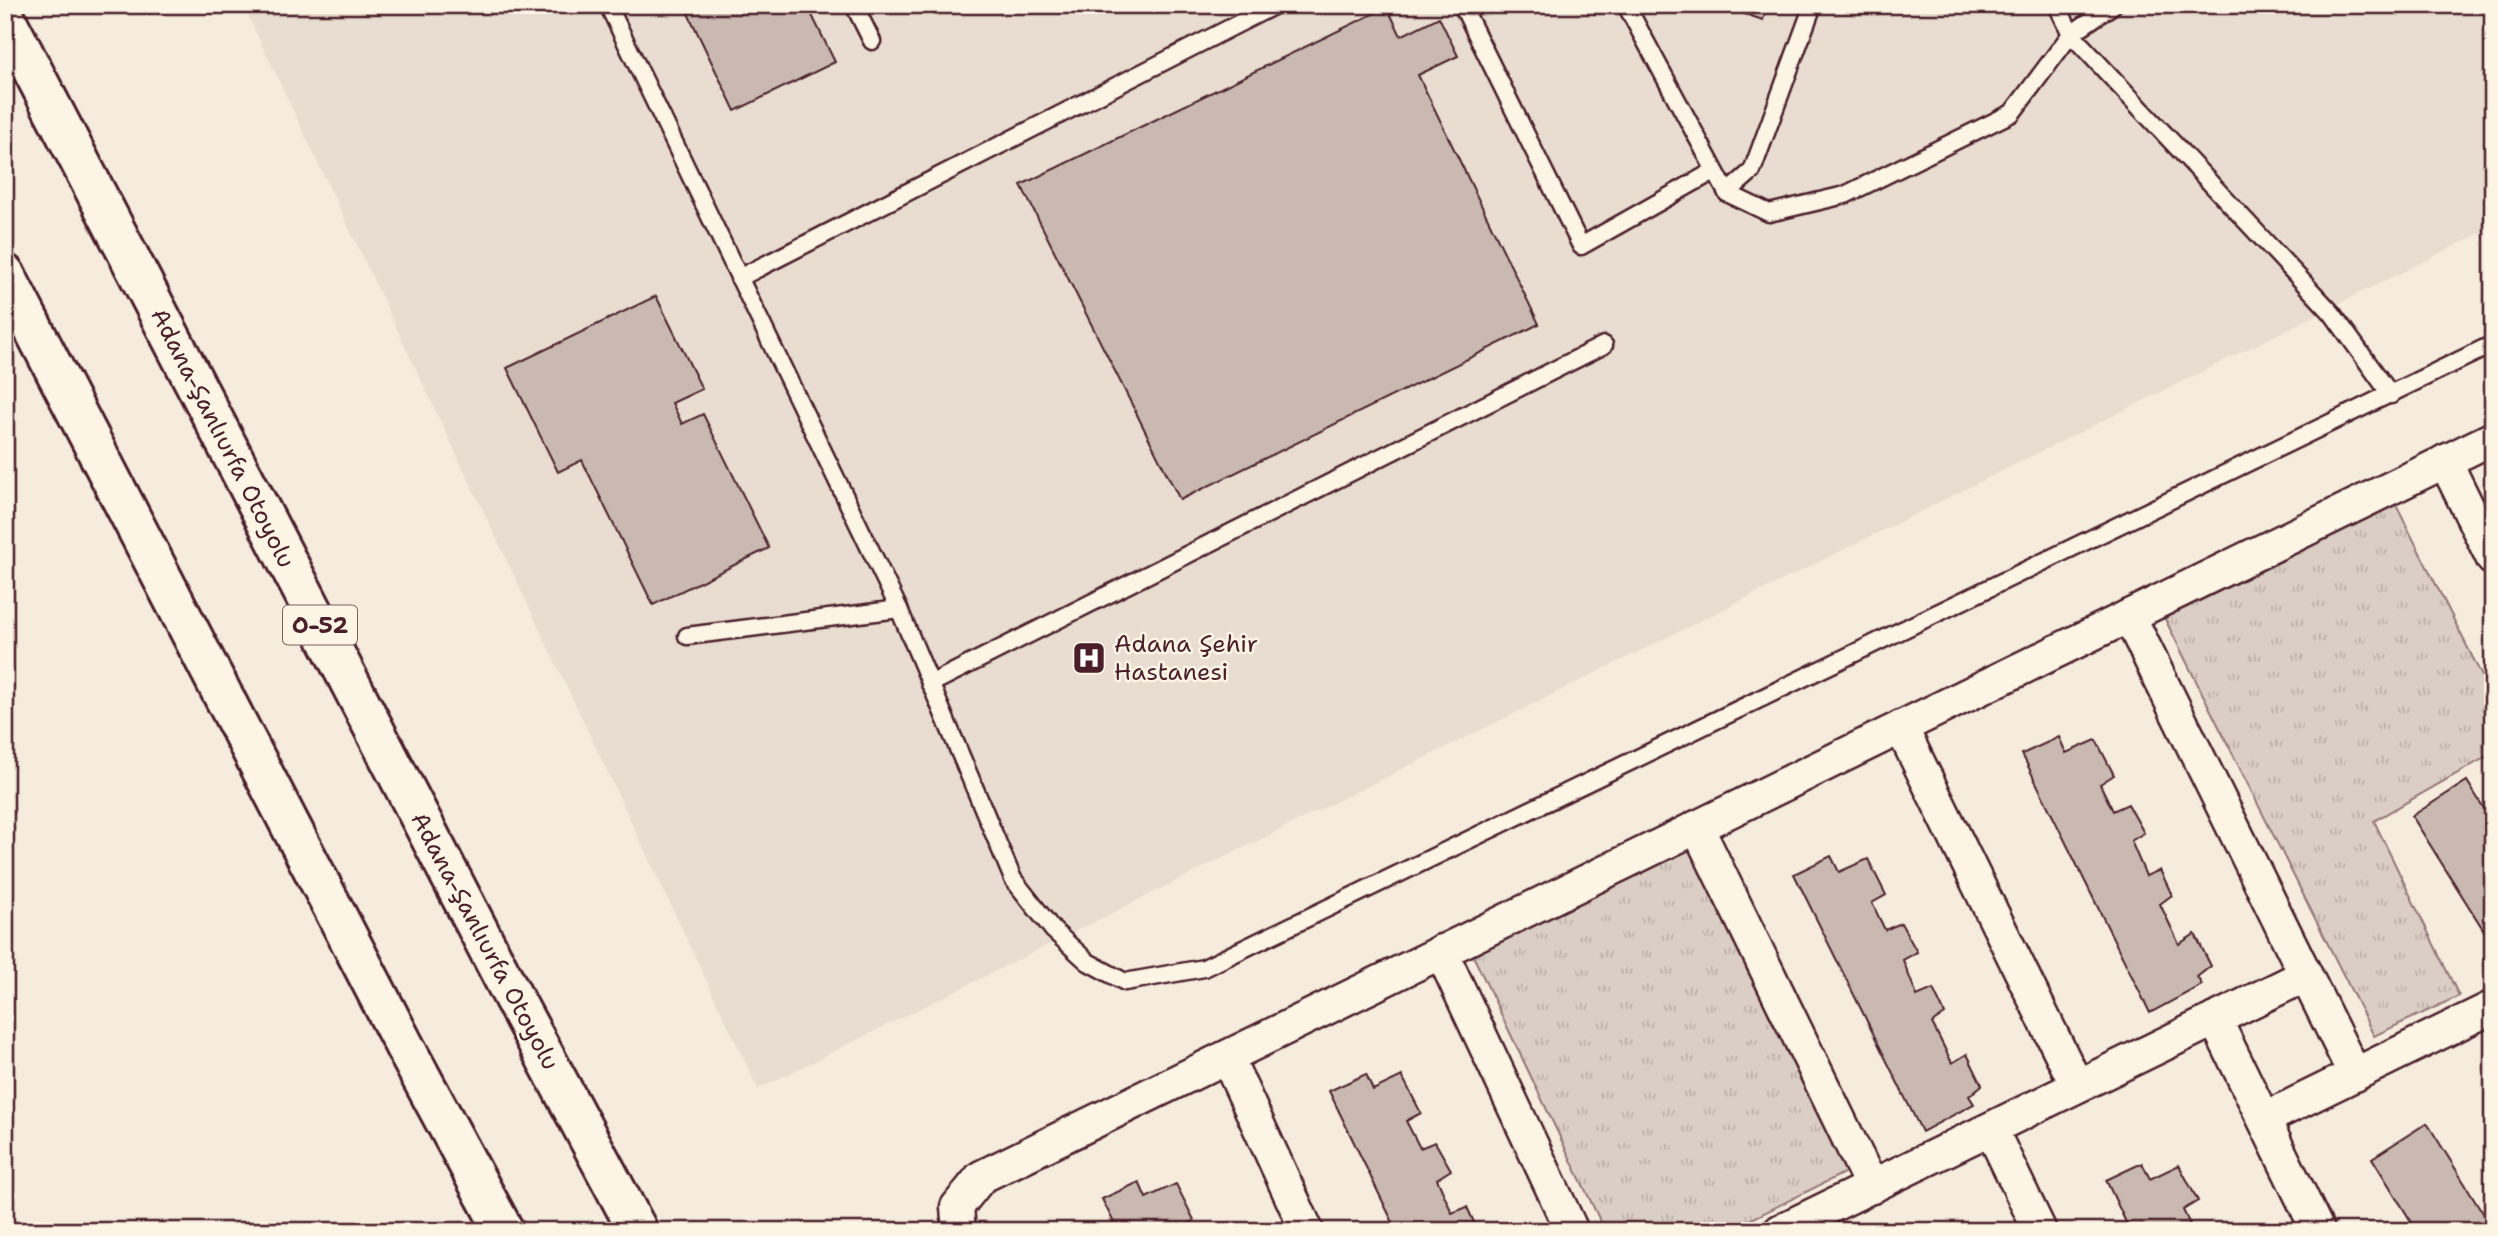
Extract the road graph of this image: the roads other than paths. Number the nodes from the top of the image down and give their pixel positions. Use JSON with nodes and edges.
{"nodes":[{"id":1,"x":608,"y":5,"type":"edge"},
{"id":2,"x":854,"y":5,"type":"edge"},
{"id":3,"x":1275,"y":5,"type":"edge"},
{"id":4,"x":1462,"y":5,"type":"edge"},
{"id":5,"x":1813,"y":5,"type":"edge"},
{"id":6,"x":2057,"y":5,"type":"edge"},
{"id":7,"x":2113,"y":5,"type":"edge"},
{"id":8,"x":1630,"y":7,"type":"edge"},
{"id":9,"x":5,"y":17,"type":"edge"},
{"id":10,"x":2071,"y":34,"type":"junction"},
{"id":11,"x":872,"y":41,"type":"dead end"},
{"id":12,"x":1714,"y":171,"type":"junction"},
{"id":13,"x":1727,"y":193,"type":"junction"},
{"id":14,"x":5,"y":274,"type":"edge"},
{"id":15,"x":739,"y":278,"type":"junction"},
{"id":16,"x":2493,"y":344,"type":"edge"},
{"id":17,"x":1604,"y":345,"type":"dead end"},
{"id":18,"x":2391,"y":396,"type":"junction"},
{"id":19,"x":2493,"y":438,"type":"edge"},
{"id":20,"x":2445,"y":461,"type":"junction"},
{"id":21,"x":2493,"y":559,"type":"edge"},
{"id":22,"x":898,"y":609,"type":"junction"},
{"id":23,"x":2129,"y":616,"type":"junction"},
{"id":24,"x":687,"y":636,"type":"dead end"},
{"id":25,"x":930,"y":684,"type":"junction"},
{"id":26,"x":1902,"y":727,"type":"junction"},
{"id":27,"x":1696,"y":827,"type":"junction"},
{"id":28,"x":1441,"y":951,"type":"junction"},
{"id":29,"x":2304,"y":976,"type":"junction"},
{"id":30,"x":2493,"y":1007,"type":"edge"},
{"id":31,"x":2215,"y":1019,"type":"junction"},
{"id":32,"x":1227,"y":1056,"type":"junction"},
{"id":33,"x":2354,"y":1073,"type":"junction"},
{"id":34,"x":2077,"y":1086,"type":"junction"},
{"id":35,"x":2264,"y":1119,"type":"junction"},
{"id":36,"x":1991,"y":1129,"type":"junction"},
{"id":37,"x":1872,"y":1186,"type":"junction"},
{"id":38,"x":1783,"y":1230,"type":"edge"},
{"id":39,"x":504,"y":1231,"type":"edge"},
{"id":40,"x":638,"y":1231,"type":"edge"},
{"id":41,"x":959,"y":1231,"type":"edge"},
{"id":42,"x":1307,"y":1231,"type":"edge"},
{"id":43,"x":1572,"y":1231,"type":"edge"},
{"id":44,"x":2040,"y":1231,"type":"edge"},
{"id":45,"x":2318,"y":1231,"type":"edge"}],
"edges":[{"from":1,"to":15,"type":"lane"},
{"from":2,"to":11,"type":"lane"},
{"from":3,"to":15,"type":"lane"},
{"from":4,"to":12,"type":"lane"},
{"from":5,"to":13,"type":"lane"},
{"from":6,"to":10,"type":"lane"},
{"from":7,"to":10,"type":"lane"},
{"from":8,"to":12,"type":"lane"},
{"from":9,"to":40,"type":"highway","name":"Adana-Şanlıurfa Otoyolu","number":"O-52"},
{"from":10,"to":13,"type":"lane"},
{"from":10,"to":18,"type":"lane"},
{"from":12,"to":13,"type":"lane"},
{"from":14,"to":39,"type":"highway"},
{"from":15,"to":22,"type":"lane"},
{"from":16,"to":18,"type":"lane"},
{"from":17,"to":25,"type":"lane"},
{"from":18,"to":25,"type":"lane"},
{"from":19,"to":20,"type":"street"},
{"from":20,"to":21,"type":"street"},
{"from":20,"to":23,"type":"street"},
{"from":22,"to":24,"type":"lane"},
{"from":22,"to":25,"type":"lane"},
{"from":23,"to":26,"type":"street"},
{"from":23,"to":29,"type":"street"},
{"from":26,"to":27,"type":"street"},
{"from":26,"to":34,"type":"street"},
{"from":27,"to":28,"type":"street"},
{"from":27,"to":37,"type":"street"},
{"from":28,"to":32,"type":"street"},
{"from":28,"to":43,"type":"street"},
{"from":29,"to":31,"type":"street"},
{"from":29,"to":33,"type":"street"},
{"from":30,"to":33,"type":"street"},
{"from":31,"to":34,"type":"street"},
{"from":31,"to":35,"type":"street"},
{"from":32,"to":41,"type":"street"},
{"from":32,"to":42,"type":"street"},
{"from":33,"to":35,"type":"street"},
{"from":34,"to":36,"type":"street"},
{"from":35,"to":45,"type":"street"},
{"from":36,"to":37,"type":"street"},
{"from":36,"to":44,"type":"street"},
{"from":37,"to":38,"type":"street"}]}
